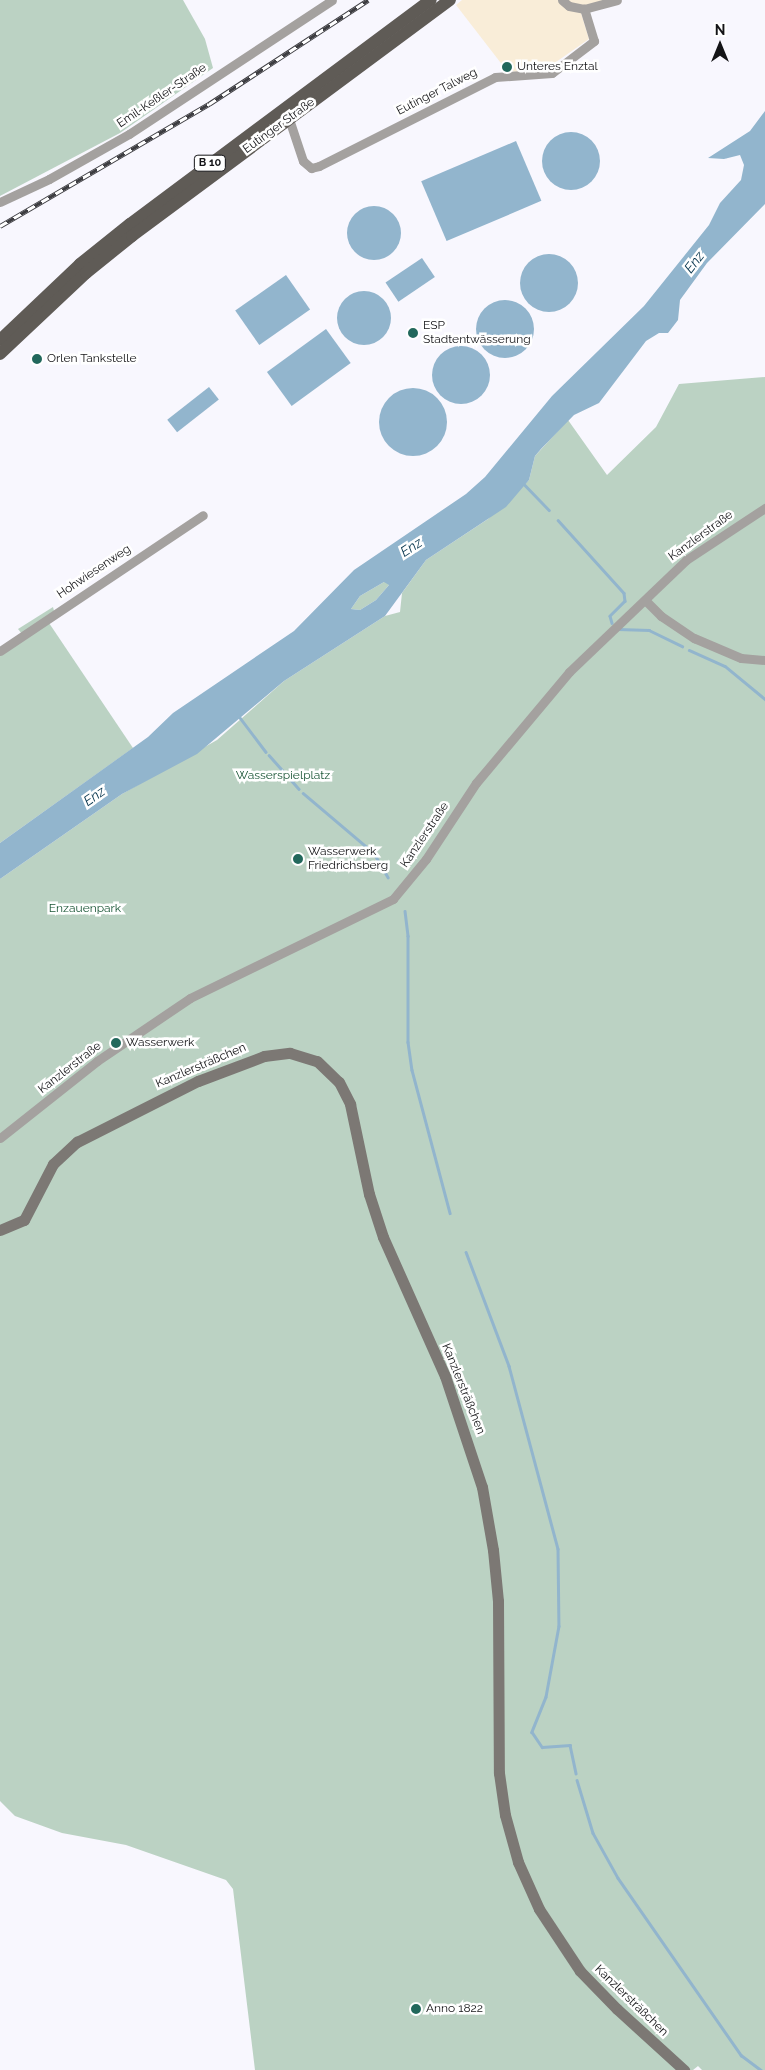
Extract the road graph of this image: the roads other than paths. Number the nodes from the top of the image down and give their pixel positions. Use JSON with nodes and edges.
{"nodes":[{"id":1,"x":332,"y":0,"type":"edge"},
{"id":2,"x":431,"y":0,"type":"edge"},
{"id":3,"x":450,"y":0,"type":"edge"},
{"id":4,"x":562,"y":0,"type":"edge"},
{"id":5,"x":617,"y":0,"type":"edge"},
{"id":6,"x":584,"y":9,"type":"junction"},
{"id":7,"x":290,"y":119,"type":"junction"},
{"id":8,"x":0,"y":202,"type":"edge"},
{"id":9,"x":0,"y":340,"type":"edge"},
{"id":10,"x":0,"y":354,"type":"edge"},
{"id":11,"x":765,"y":508,"type":"edge"},
{"id":12,"x":203,"y":515,"type":"dead end"},
{"id":13,"x":645,"y":600,"type":"junction"},
{"id":14,"x":0,"y":651,"type":"edge"},
{"id":15,"x":765,"y":660,"type":"edge"},
{"id":16,"x":0,"y":1138,"type":"edge"},
{"id":17,"x":0,"y":1230,"type":"edge"},
{"id":18,"x":684,"y":2070,"type":"edge"}],
"edges":[{"from":1,"to":8,"type":"street","name":"Emil-Keßler-Straße"},
{"from":2,"to":9,"type":"main road","name":"Eutinger Straße","number":"B 10"},
{"from":3,"to":7,"type":"main road","name":"Eutinger Straße","number":"B 10"},
{"from":4,"to":6,"type":"street"},
{"from":5,"to":6,"type":"street"},
{"from":6,"to":7,"type":"street","name":"Eutinger Talweg"},
{"from":7,"to":10,"type":"main road","name":"Eutinger Straße","number":"B 10"},
{"from":11,"to":13,"type":"street","name":"Kanzlerstraße"},
{"from":12,"to":14,"type":"street","name":"Hohwiesenweg"},
{"from":13,"to":15,"type":"street"},
{"from":13,"to":16,"type":"street","name":"Kanzlerstraße"},
{"from":17,"to":18,"type":"main road","name":"Kanzlersträßchen"}]}
